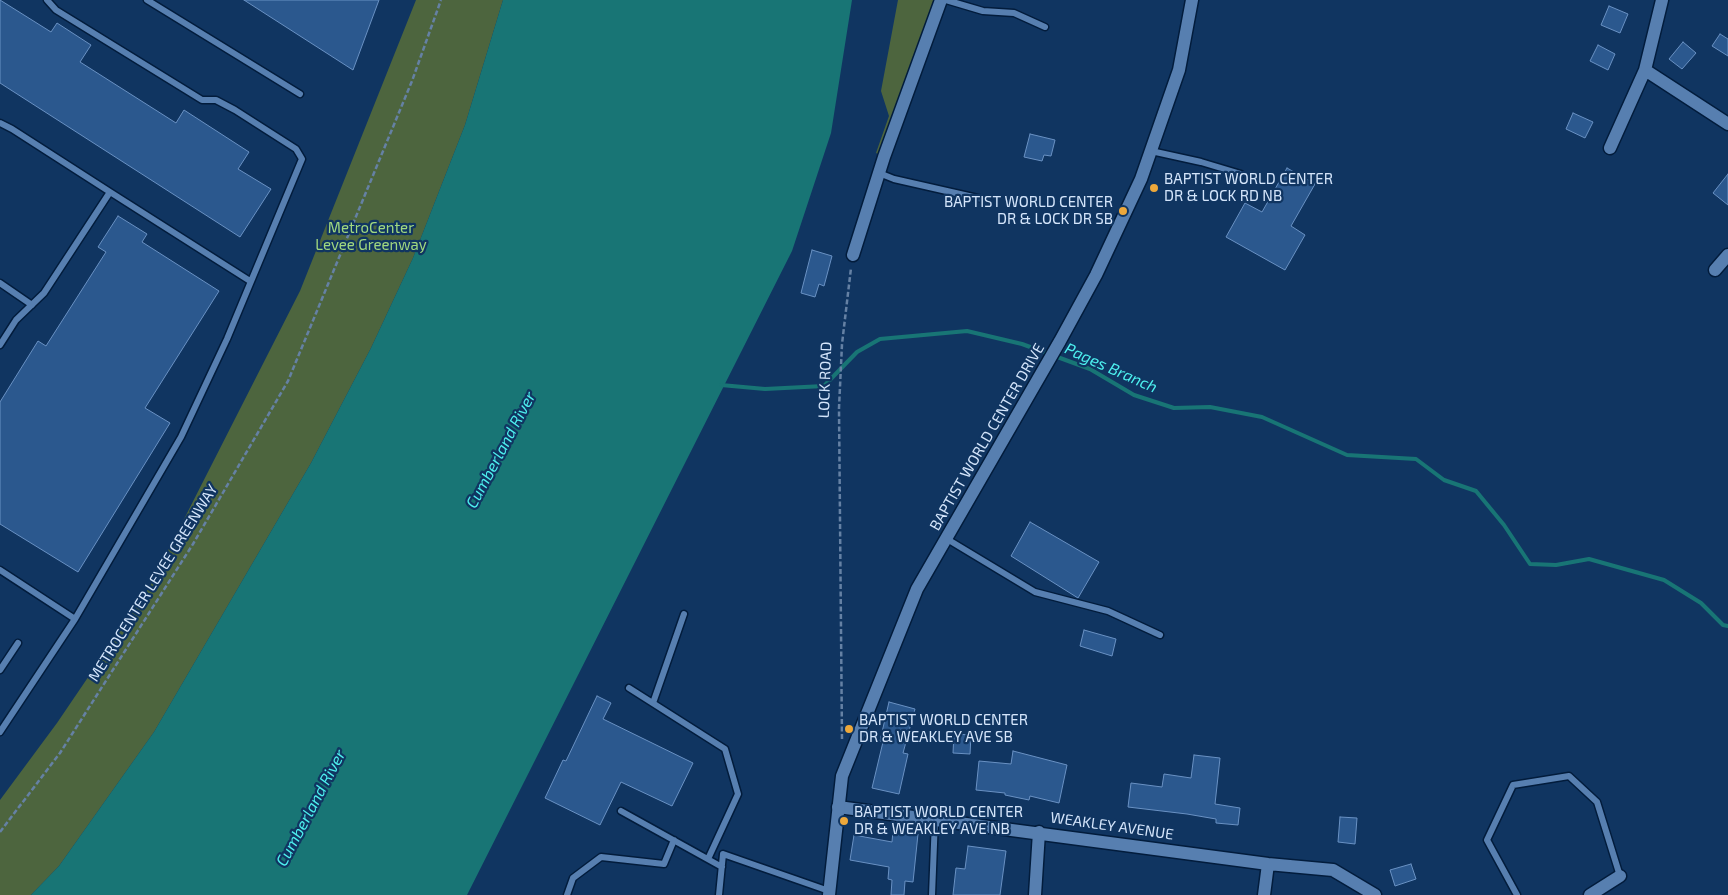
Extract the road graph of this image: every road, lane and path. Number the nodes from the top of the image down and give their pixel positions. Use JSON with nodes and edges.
{"nodes":[{"id":1,"x":47,"y":0,"type":"edge"},
{"id":2,"x":146,"y":0,"type":"edge"},
{"id":3,"x":441,"y":0,"type":"edge"},
{"id":4,"x":941,"y":0,"type":"edge"},
{"id":5,"x":946,"y":0,"type":"edge"},
{"id":6,"x":1192,"y":0,"type":"edge"},
{"id":7,"x":1662,"y":0,"type":"edge"},
{"id":8,"x":1045,"y":27,"type":"dead end"},
{"id":9,"x":1644,"y":70,"type":"junction"},
{"id":10,"x":300,"y":94,"type":"dead end"},
{"id":11,"x":0,"y":123,"type":"edge"},
{"id":12,"x":1728,"y":124,"type":"edge"},
{"id":13,"x":1610,"y":148,"type":"dead end"},
{"id":14,"x":1151,"y":151,"type":"junction"},
{"id":15,"x":879,"y":173,"type":"junction"},
{"id":16,"x":1241,"y":174,"type":"dead end"},
{"id":17,"x":110,"y":192,"type":"junction"},
{"id":18,"x":982,"y":199,"type":"dead end"},
{"id":19,"x":853,"y":255,"type":"joint"},
{"id":20,"x":1728,"y":255,"type":"edge"},
{"id":21,"x":1716,"y":270,"type":"dead end"},
{"id":22,"x":250,"y":281,"type":"junction"},
{"id":23,"x":0,"y":283,"type":"edge"},
{"id":24,"x":32,"y":305,"type":"junction"},
{"id":25,"x":0,"y":345,"type":"edge"},
{"id":26,"x":947,"y":539,"type":"junction"},
{"id":27,"x":0,"y":570,"type":"edge"},
{"id":28,"x":684,"y":614,"type":"dead end"},
{"id":29,"x":75,"y":619,"type":"junction"},
{"id":30,"x":1160,"y":635,"type":"dead end"},
{"id":31,"x":18,"y":643,"type":"dead end"},
{"id":32,"x":0,"y":670,"type":"edge"},
{"id":33,"x":629,"y":688,"type":"dead end"},
{"id":34,"x":653,"y":703,"type":"junction"},
{"id":35,"x":1,"y":730,"type":"edge"},
{"id":36,"x":842,"y":747,"type":"dead end"},
{"id":37,"x":838,"y":807,"type":"junction"},
{"id":38,"x":621,"y":811,"type":"dead end"},
{"id":39,"x":935,"y":819,"type":"junction"},
{"id":40,"x":0,"y":832,"type":"edge"},
{"id":41,"x":1039,"y":832,"type":"junction"},
{"id":42,"x":674,"y":840,"type":"junction"},
{"id":43,"x":708,"y":859,"type":"junction"},
{"id":44,"x":1268,"y":864,"type":"junction"},
{"id":45,"x":722,"y":867,"type":"junction"},
{"id":46,"x":1620,"y":876,"type":"joint"},
{"id":47,"x":829,"y":893,"type":"edge"},
{"id":48,"x":567,"y":895,"type":"edge"},
{"id":49,"x":719,"y":895,"type":"edge"},
{"id":50,"x":932,"y":895,"type":"edge"},
{"id":51,"x":1035,"y":895,"type":"edge"},
{"id":52,"x":1264,"y":895,"type":"edge"},
{"id":53,"x":1374,"y":895,"type":"edge"},
{"id":54,"x":1517,"y":895,"type":"edge"},
{"id":55,"x":1590,"y":895,"type":"edge"}],
"edges":[{"from":1,"to":22,"type":"lane"},
{"from":2,"to":10,"type":"lane"},
{"from":3,"to":40,"type":"path","name":"METROCENTER LEVEE GREENWAY"},
{"from":4,"to":15,"type":"street"},
{"from":5,"to":8,"type":"lane"},
{"from":6,"to":14,"type":"street","name":"BAPTIST WORLD CENTER DRIVE"},
{"from":7,"to":9,"type":"street"},
{"from":9,"to":12,"type":"street"},
{"from":9,"to":13,"type":"street"},
{"from":11,"to":17,"type":"lane"},
{"from":14,"to":16,"type":"lane"},
{"from":14,"to":26,"type":"street","name":"BAPTIST WORLD CENTER DRIVE"},
{"from":15,"to":18,"type":"lane"},
{"from":15,"to":19,"type":"street"},
{"from":17,"to":22,"type":"lane"},
{"from":17,"to":24,"type":"lane"},
{"from":19,"to":36,"type":"path","name":"LOCK ROAD"},
{"from":20,"to":21,"type":"street"},
{"from":22,"to":29,"type":"lane"},
{"from":23,"to":24,"type":"lane"},
{"from":24,"to":25,"type":"lane"},
{"from":26,"to":30,"type":"lane"},
{"from":26,"to":37,"type":"street","name":"BAPTIST WORLD CENTER DRIVE"},
{"from":27,"to":29,"type":"lane"},
{"from":28,"to":34,"type":"lane"},
{"from":29,"to":35,"type":"lane"},
{"from":31,"to":32,"type":"lane"},
{"from":33,"to":34,"type":"lane"},
{"from":34,"to":43,"type":"lane"},
{"from":37,"to":39,"type":"street","name":"WEAKLEY AVENUE"},
{"from":37,"to":47,"type":"street","name":"BAPTIST WORLD CENTER DRIVE"},
{"from":38,"to":42,"type":"lane"},
{"from":39,"to":41,"type":"street","name":"WEAKLEY AVENUE"},
{"from":39,"to":50,"type":"lane"},
{"from":41,"to":44,"type":"street","name":"WEAKLEY AVENUE"},
{"from":41,"to":51,"type":"street"},
{"from":42,"to":43,"type":"lane"},
{"from":42,"to":48,"type":"lane"},
{"from":43,"to":45,"type":"lane"},
{"from":44,"to":52,"type":"street"},
{"from":44,"to":53,"type":"street","name":"WEAKLEY AVENUE"},
{"from":45,"to":47,"type":"lane"},
{"from":45,"to":49,"type":"lane"},
{"from":46,"to":54,"type":"lane"},
{"from":46,"to":55,"type":"street"}]}
